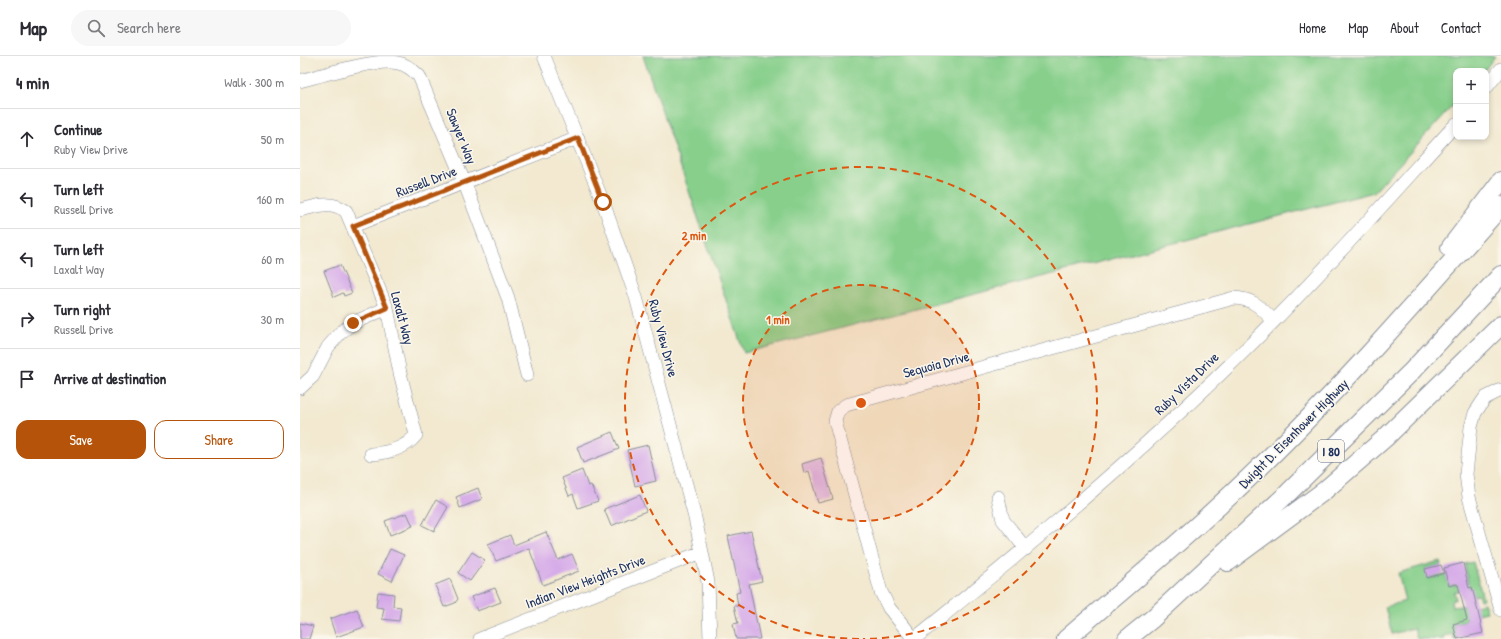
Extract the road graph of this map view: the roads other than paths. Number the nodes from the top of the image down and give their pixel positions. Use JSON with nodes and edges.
{"nodes":[{"id":1,"x":544,"y":56,"type":"edge"},
{"id":2,"x":1501,"y":69,"type":"edge"},
{"id":3,"x":300,"y":81,"type":"edge"},
{"id":4,"x":1489,"y":84,"type":"edge"},
{"id":5,"x":1453,"y":127,"type":"edge"},
{"id":6,"x":578,"y":138,"type":"junction"},
{"id":7,"x":1501,"y":181,"type":"edge"},
{"id":8,"x":465,"y":184,"type":"junction"},
{"id":9,"x":1501,"y":206,"type":"edge"},
{"id":10,"x":300,"y":210,"type":"edge"},
{"id":11,"x":353,"y":226,"type":"junction"},
{"id":12,"x":1501,"y":276,"type":"edge"},
{"id":13,"x":387,"y":308,"type":"junction"},
{"id":14,"x":1274,"y":321,"type":"junction"},
{"id":15,"x":1501,"y":325,"type":"edge"},
{"id":16,"x":1352,"y":373,"type":"junction"},
{"id":17,"x":527,"y":375,"type":"dead end"},
{"id":18,"x":300,"y":388,"type":"edge"},
{"id":19,"x":1501,"y":390,"type":"edge"},
{"id":20,"x":371,"y":454,"type":"dead end"},
{"id":21,"x":998,"y":497,"type":"dead end"},
{"id":22,"x":1026,"y":549,"type":"junction"},
{"id":23,"x":702,"y":552,"type":"junction"},
{"id":24,"x":1501,"y":610,"type":"edge"},
{"id":25,"x":1152,"y":619,"type":"junction"},
{"id":26,"x":480,"y":639,"type":"edge"},
{"id":27,"x":710,"y":639,"type":"edge"},
{"id":28,"x":914,"y":639,"type":"edge"},
{"id":29,"x":1066,"y":639,"type":"edge"},
{"id":30,"x":1128,"y":639,"type":"edge"}],
"edges":[{"from":1,"to":6,"type":"street","name":"Ruby View Drive"},
{"from":2,"to":4,"type":"street"},
{"from":3,"to":8,"type":"street","name":"Sawyer Way"},
{"from":5,"to":14,"type":"street","name":"Ruby Vista Drive"},
{"from":6,"to":8,"type":"street","name":"Russell Drive"},
{"from":6,"to":23,"type":"street","name":"Ruby View Drive"},
{"from":7,"to":16,"type":"highway"},
{"from":8,"to":11,"type":"street","name":"Russell Drive"},
{"from":8,"to":17,"type":"street","name":"Sawyer Way"},
{"from":9,"to":16,"type":"highway","name":"Dwight D. Eisenhower Highway"},
{"from":10,"to":11,"type":"street","name":"Laxalt Way"},
{"from":11,"to":13,"type":"street","name":"Laxalt Way"},
{"from":12,"to":25,"type":"highway","number":"I 80"},
{"from":13,"to":18,"type":"street"},
{"from":13,"to":20,"type":"street","name":"Laxalt Way"},
{"from":14,"to":22,"type":"street","name":"Ruby Vista Drive"},
{"from":14,"to":28,"type":"street","name":"Sequoia Drive"},
{"from":15,"to":25,"type":"highway"},
{"from":16,"to":29,"type":"highway","name":"Dwight D. Eisenhower Highway"},
{"from":19,"to":24,"type":"street"},
{"from":21,"to":22,"type":"street"},
{"from":22,"to":28,"type":"street","name":"Ruby Vista Drive"},
{"from":23,"to":26,"type":"street","name":"Indian View Heights Drive"},
{"from":23,"to":27,"type":"street","name":"Ruby View Drive"},
{"from":25,"to":30,"type":"highway","number":"I 80"}]}
